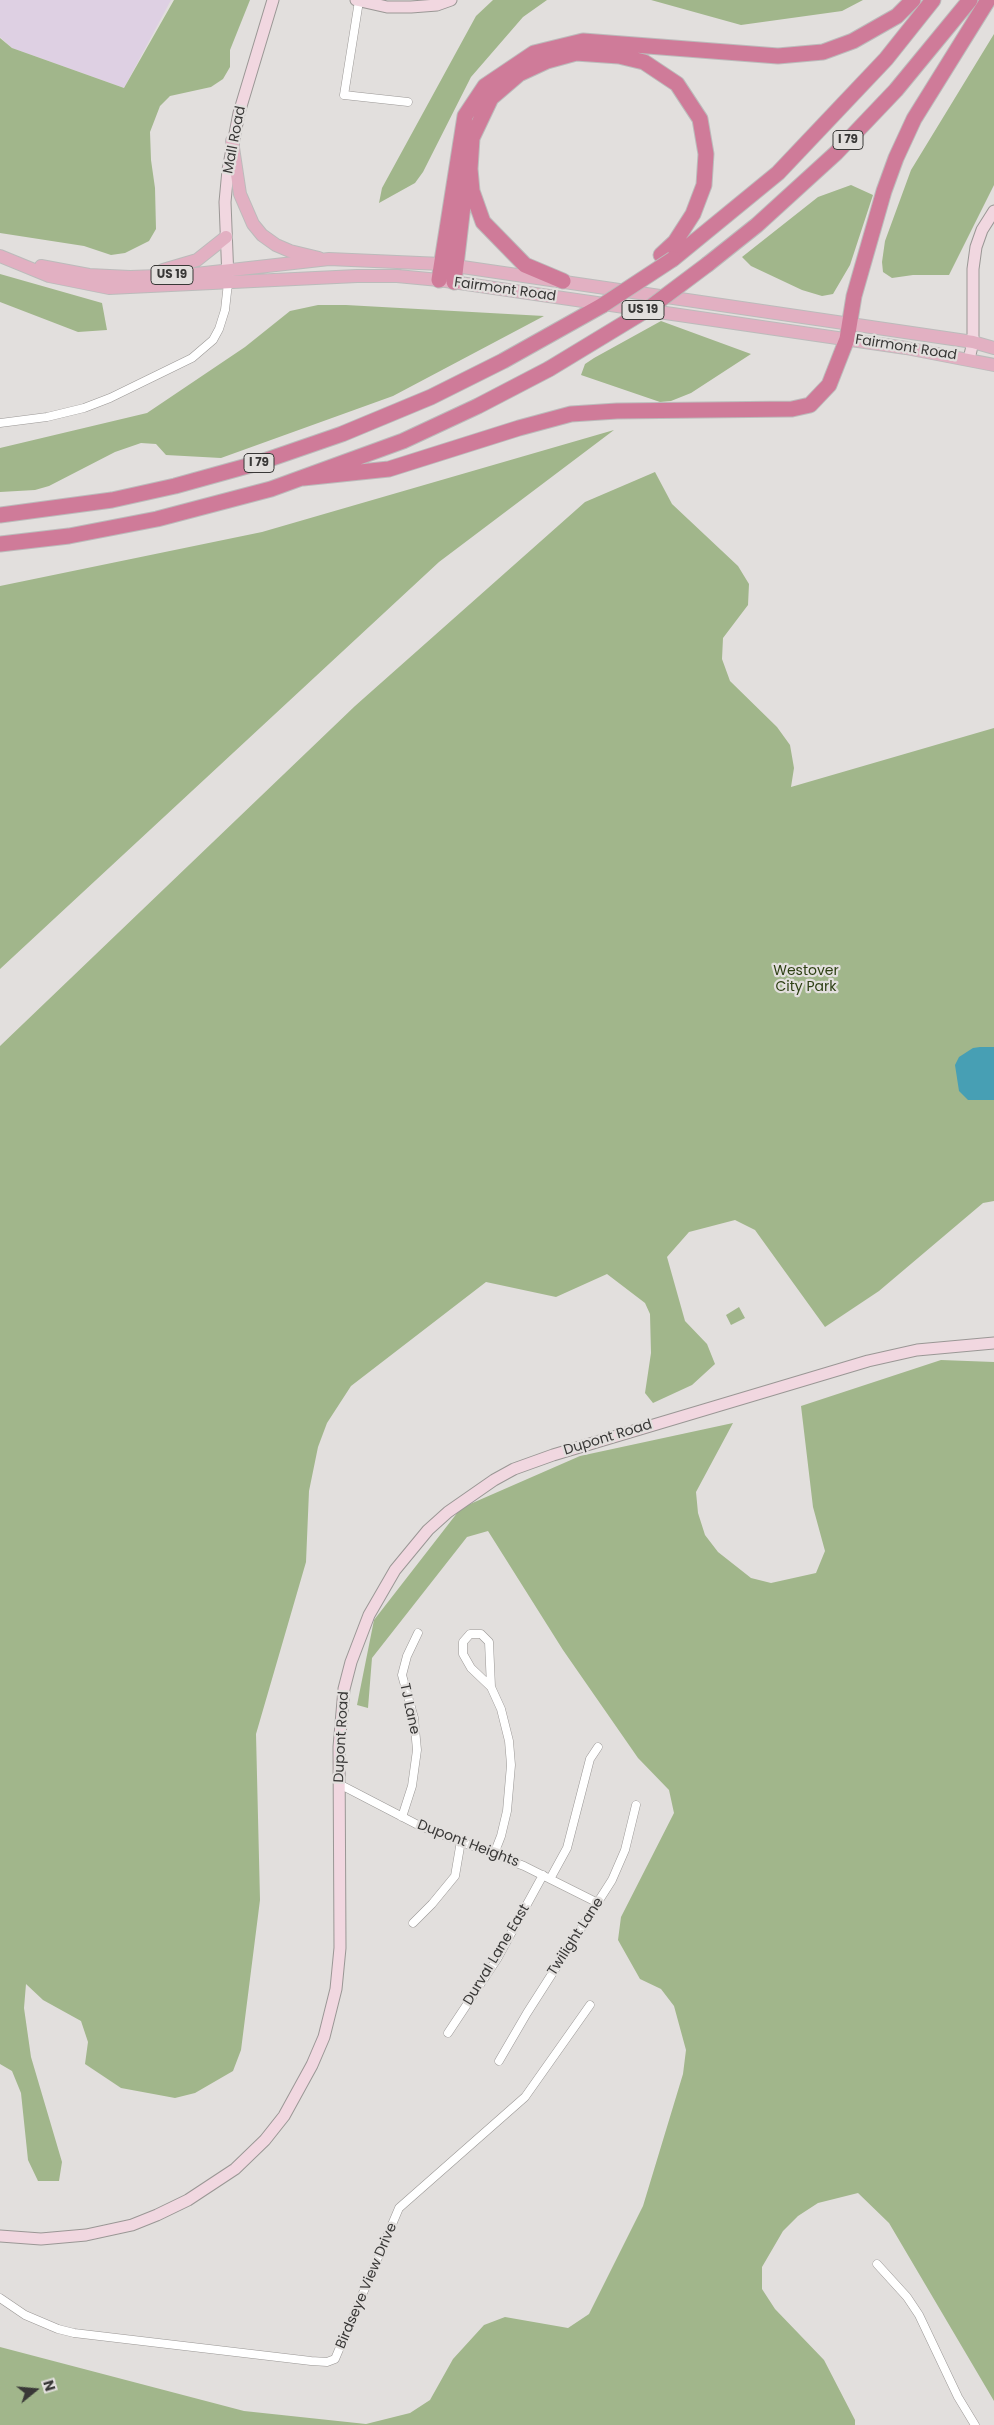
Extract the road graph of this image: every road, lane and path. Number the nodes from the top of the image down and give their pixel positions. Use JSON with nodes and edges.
{"nodes":[{"id":1,"x":273,"y":0,"type":"edge"},
{"id":2,"x":357,"y":0,"type":"edge"},
{"id":3,"x":451,"y":0,"type":"edge"},
{"id":4,"x":913,"y":0,"type":"edge"},
{"id":5,"x":933,"y":0,"type":"edge"},
{"id":6,"x":970,"y":0,"type":"edge"},
{"id":7,"x":988,"y":0,"type":"edge"},
{"id":8,"x":408,"y":102,"type":"dead end"},
{"id":9,"x":472,"y":138,"type":"junction"},
{"id":10,"x":232,"y":141,"type":"junction"},
{"id":11,"x":994,"y":211,"type":"edge"},
{"id":12,"x":226,"y":237,"type":"junction"},
{"id":13,"x":0,"y":256,"type":"edge"},
{"id":14,"x":667,"y":257,"type":"junction"},
{"id":15,"x":328,"y":259,"type":"junction"},
{"id":16,"x":17,"y":262,"type":"junction"},
{"id":17,"x":448,"y":265,"type":"junction"},
{"id":18,"x":228,"y":270,"type":"junction"},
{"id":19,"x":130,"y":277,"type":"junction"},
{"id":20,"x":447,"y":281,"type":"junction"},
{"id":21,"x":563,"y":281,"type":"junction"},
{"id":22,"x":228,"y":284,"type":"junction"},
{"id":23,"x":848,"y":332,"type":"junction"},
{"id":24,"x":973,"y":342,"type":"junction"},
{"id":25,"x":994,"y":348,"type":"edge"},
{"id":26,"x":969,"y":359,"type":"junction"},
{"id":27,"x":994,"y":365,"type":"edge"},
{"id":28,"x":0,"y":423,"type":"edge"},
{"id":29,"x":303,"y":478,"type":"junction"},
{"id":30,"x":0,"y":515,"type":"edge"},
{"id":31,"x":0,"y":544,"type":"edge"},
{"id":32,"x":994,"y":1343,"type":"edge"},
{"id":33,"x":418,"y":1632,"type":"dead end"},
{"id":34,"x":491,"y":1687,"type":"junction"},
{"id":35,"x":598,"y":1747,"type":"dead end"},
{"id":36,"x":339,"y":1784,"type":"junction"},
{"id":37,"x":636,"y":1805,"type":"dead end"},
{"id":38,"x":402,"y":1818,"type":"junction"},
{"id":39,"x":461,"y":1841,"type":"junction"},
{"id":40,"x":494,"y":1854,"type":"junction"},
{"id":41,"x":542,"y":1875,"type":"junction"},
{"id":42,"x":550,"y":1879,"type":"junction"},
{"id":43,"x":598,"y":1903,"type":"junction"},
{"id":44,"x":413,"y":1922,"type":"dead end"},
{"id":45,"x":590,"y":2005,"type":"dead end"},
{"id":46,"x":448,"y":2033,"type":"dead end"},
{"id":47,"x":499,"y":2061,"type":"dead end"},
{"id":48,"x":0,"y":2236,"type":"edge"},
{"id":49,"x":877,"y":2264,"type":"dead end"},
{"id":50,"x":0,"y":2298,"type":"edge"},
{"id":51,"x":975,"y":2425,"type":"edge"}],
"edges":[{"from":1,"to":10,"type":"street","name":"Mall Road"},
{"from":2,"to":3,"type":"street"},
{"from":2,"to":8,"type":"street"},
{"from":4,"to":17,"type":"highway"},
{"from":5,"to":14,"type":"highway","number":"I 79"},
{"from":6,"to":29,"type":"highway","number":"I 79","bridge":true},
{"from":7,"to":23,"type":"highway"},
{"from":9,"to":14,"type":"highway"},
{"from":9,"to":17,"type":"highway"},
{"from":9,"to":21,"type":"highway"},
{"from":10,"to":12,"type":"street","name":"Mall Road"},
{"from":10,"to":15,"type":"main road"},
{"from":11,"to":24,"type":"street"},
{"from":12,"to":18,"type":"street","name":"Mall Road"},
{"from":12,"to":19,"type":"main road"},
{"from":13,"to":16,"type":"main road","name":"Fairmont Road","number":"US 19"},
{"from":14,"to":30,"type":"highway","number":"I 79","bridge":true},
{"from":15,"to":17,"type":"main road","name":"Fairmont Road","number":"US 19"},
{"from":15,"to":18,"type":"main road","name":"Fairmont Road","number":"US 19"},
{"from":16,"to":19,"type":"main road","name":"Fairmont Road","number":"US 19"},
{"from":16,"to":22,"type":"main road","name":"Fairmont Road","number":"US 19"},
{"from":17,"to":20,"type":"highway"},
{"from":17,"to":21,"type":"main road","name":"Fairmont Road","number":"US 19"},
{"from":18,"to":19,"type":"main road","name":"Fairmont Road","number":"US 19"},
{"from":18,"to":22,"type":"street","name":"Mall Road"},
{"from":20,"to":22,"type":"main road","name":"Fairmont Road","number":"US 19"},
{"from":20,"to":23,"type":"main road","name":"Fairmont Road","number":"US 19"},
{"from":21,"to":23,"type":"main road","name":"Fairmont Road","number":"US 19"},
{"from":22,"to":28,"type":"street"},
{"from":23,"to":24,"type":"main road","name":"Fairmont Road","number":"US 19"},
{"from":23,"to":26,"type":"main road","name":"Fairmont Road","number":"US 19"},
{"from":23,"to":29,"type":"highway"},
{"from":24,"to":25,"type":"main road","name":"Fairmont Road","number":"US 19"},
{"from":24,"to":26,"type":"street"},
{"from":26,"to":27,"type":"main road","name":"Fairmont Road","number":"US 19"},
{"from":29,"to":31,"type":"highway","number":"I 79"},
{"from":32,"to":36,"type":"street","name":"Dupont Road"},
{"from":33,"to":38,"type":"street","name":"TJ Lane"},
{"from":34,"to":34,"type":"street"},
{"from":34,"to":40,"type":"street"},
{"from":35,"to":42,"type":"street"},
{"from":36,"to":38,"type":"street","name":"Dupont Heights"},
{"from":36,"to":48,"type":"street","name":"Dupont Road"},
{"from":37,"to":43,"type":"street","name":"Twilight Lane"},
{"from":38,"to":39,"type":"street","name":"Dupont Heights"},
{"from":39,"to":40,"type":"street","name":"Dupont Heights"},
{"from":39,"to":44,"type":"street"},
{"from":40,"to":41,"type":"street","name":"Dupont Heights"},
{"from":41,"to":42,"type":"street","name":"Dupont Heights"},
{"from":41,"to":46,"type":"street","name":"Durval Lane East"},
{"from":42,"to":43,"type":"street","name":"Dupont Heights"},
{"from":43,"to":47,"type":"street","name":"Twilight Lane"},
{"from":45,"to":50,"type":"street","name":"Birdseye View Drive"},
{"from":49,"to":51,"type":"street"}]}
